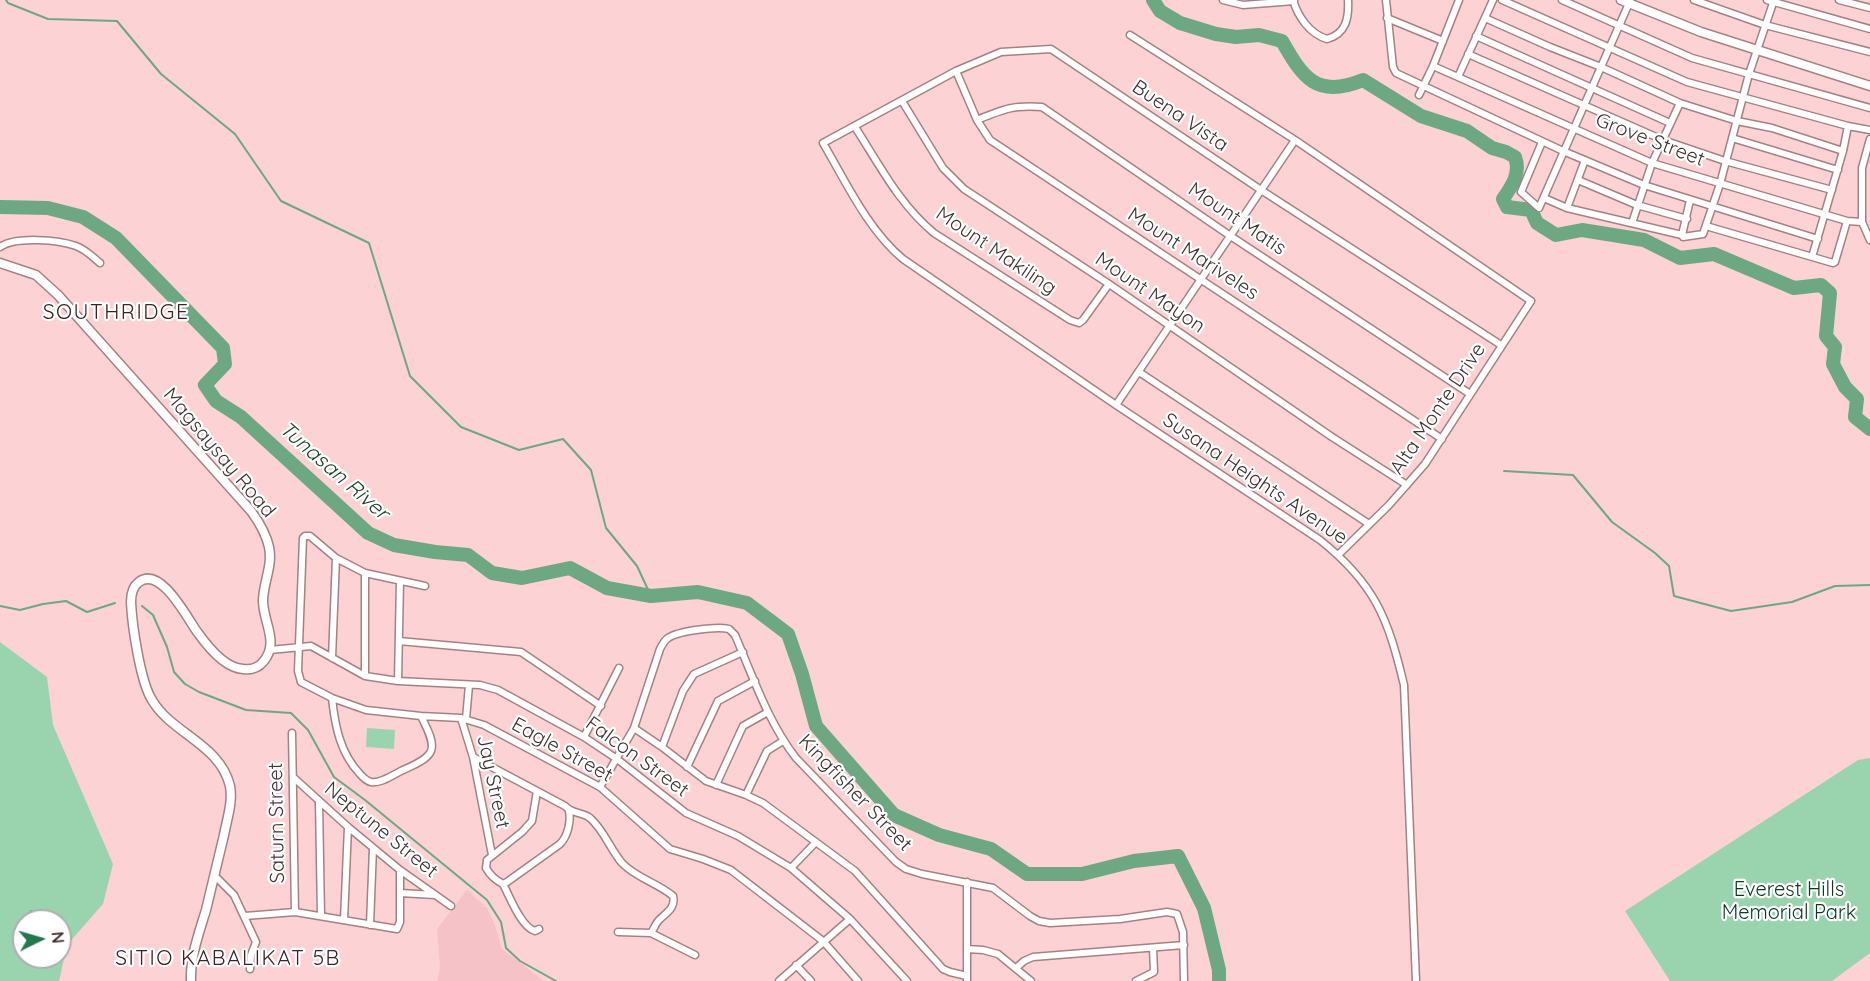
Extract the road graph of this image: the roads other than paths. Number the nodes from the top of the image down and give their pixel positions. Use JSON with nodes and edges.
{"nodes":[{"id":1,"x":1223,"y":0,"type":"edge"},
{"id":2,"x":1348,"y":0,"type":"edge"},
{"id":3,"x":1386,"y":0,"type":"edge"},
{"id":4,"x":1460,"y":0,"type":"edge"},
{"id":5,"x":1492,"y":0,"type":"edge"},
{"id":6,"x":1502,"y":0,"type":"edge"},
{"id":7,"x":1562,"y":0,"type":"edge"},
{"id":8,"x":1694,"y":0,"type":"edge"},
{"id":9,"x":1771,"y":0,"type":"edge"},
{"id":10,"x":1839,"y":0,"type":"edge"},
{"id":11,"x":1294,"y":1,"type":"edge"},
{"id":12,"x":1627,"y":1,"type":"edge"},
{"id":13,"x":1870,"y":8,"type":"edge"},
{"id":14,"x":1387,"y":18,"type":"junction"},
{"id":15,"x":1485,"y":18,"type":"junction"},
{"id":16,"x":1618,"y":25,"type":"junction"},
{"id":17,"x":1765,"y":25,"type":"junction"},
{"id":18,"x":1870,"y":29,"type":"edge"},
{"id":19,"x":1130,"y":35,"type":"dead end"},
{"id":20,"x":1476,"y":36,"type":"junction"},
{"id":21,"x":1443,"y":41,"type":"junction"},
{"id":22,"x":1609,"y":47,"type":"junction"},
{"id":23,"x":1757,"y":51,"type":"junction"},
{"id":24,"x":1870,"y":52,"type":"edge"},
{"id":25,"x":1468,"y":54,"type":"junction"},
{"id":26,"x":1433,"y":66,"type":"junction"},
{"id":27,"x":1601,"y":67,"type":"junction"},
{"id":28,"x":956,"y":71,"type":"junction"},
{"id":29,"x":1749,"y":74,"type":"junction"},
{"id":30,"x":1458,"y":77,"type":"junction"},
{"id":31,"x":1423,"y":86,"type":"junction"},
{"id":32,"x":1870,"y":86,"type":"edge"},
{"id":33,"x":1592,"y":87,"type":"junction"},
{"id":34,"x":1419,"y":95,"type":"dead end"},
{"id":35,"x":1744,"y":97,"type":"junction"},
{"id":36,"x":902,"y":101,"type":"junction"},
{"id":37,"x":1680,"y":103,"type":"junction"},
{"id":38,"x":1583,"y":106,"type":"junction"},
{"id":39,"x":1870,"y":108,"type":"edge"},
{"id":40,"x":977,"y":120,"type":"junction"},
{"id":41,"x":1737,"y":121,"type":"junction"},
{"id":42,"x":1670,"y":123,"type":"junction"},
{"id":43,"x":1848,"y":126,"type":"junction"},
{"id":44,"x":855,"y":127,"type":"junction"},
{"id":45,"x":1574,"y":128,"type":"junction"},
{"id":46,"x":1870,"y":130,"type":"edge"},
{"id":47,"x":1732,"y":138,"type":"junction"},
{"id":48,"x":1295,"y":140,"type":"junction"},
{"id":49,"x":1663,"y":140,"type":"junction"},
{"id":50,"x":1870,"y":140,"type":"edge"},
{"id":51,"x":1542,"y":141,"type":"junction"},
{"id":52,"x":823,"y":143,"type":"joint"},
{"id":53,"x":1563,"y":151,"type":"junction"},
{"id":54,"x":1843,"y":151,"type":"junction"},
{"id":55,"x":1585,"y":160,"type":"junction"},
{"id":56,"x":1725,"y":161,"type":"junction"},
{"id":57,"x":1652,"y":163,"type":"junction"},
{"id":58,"x":1838,"y":170,"type":"junction"},
{"id":59,"x":1578,"y":180,"type":"junction"},
{"id":60,"x":1720,"y":184,"type":"junction"},
{"id":61,"x":1644,"y":185,"type":"junction"},
{"id":62,"x":1261,"y":190,"type":"junction"},
{"id":63,"x":1832,"y":190,"type":"junction"},
{"id":64,"x":1544,"y":198,"type":"junction"},
{"id":65,"x":1690,"y":200,"type":"junction"},
{"id":66,"x":1637,"y":205,"type":"junction"},
{"id":67,"x":1711,"y":206,"type":"junction"},
{"id":68,"x":1567,"y":208,"type":"junction"},
{"id":69,"x":1825,"y":214,"type":"junction"},
{"id":70,"x":1687,"y":219,"type":"junction"},
{"id":71,"x":1847,"y":221,"type":"junction"},
{"id":72,"x":1862,"y":222,"type":"junction"},
{"id":73,"x":1632,"y":223,"type":"junction"},
{"id":74,"x":1706,"y":226,"type":"junction"},
{"id":75,"x":1229,"y":235,"type":"junction"},
{"id":76,"x":1682,"y":235,"type":"junction"},
{"id":77,"x":1818,"y":238,"type":"junction"},
{"id":78,"x":1870,"y":240,"type":"edge"},
{"id":79,"x":0,"y":247,"type":"edge"},
{"id":80,"x":1812,"y":257,"type":"junction"},
{"id":81,"x":0,"y":263,"type":"edge"},
{"id":82,"x":100,"y":263,"type":"dead end"},
{"id":83,"x":1201,"y":279,"type":"junction"},
{"id":84,"x":1109,"y":284,"type":"junction"},
{"id":85,"x":1169,"y":325,"type":"junction"},
{"id":86,"x":1501,"y":345,"type":"junction"},
{"id":87,"x":1139,"y":372,"type":"junction"},
{"id":88,"x":1470,"y":394,"type":"junction"},
{"id":89,"x":1116,"y":405,"type":"junction"},
{"id":90,"x":1442,"y":439,"type":"junction"},
{"id":91,"x":1407,"y":485,"type":"junction"},
{"id":92,"x":1369,"y":524,"type":"junction"},
{"id":93,"x":1338,"y":555,"type":"junction"},
{"id":94,"x":336,"y":558,"type":"junction"},
{"id":95,"x":365,"y":573,"type":"junction"},
{"id":96,"x":400,"y":580,"type":"junction"},
{"id":97,"x":425,"y":586,"type":"dead end"},
{"id":98,"x":399,"y":641,"type":"junction"},
{"id":99,"x":299,"y":647,"type":"junction"},
{"id":100,"x":270,"y":650,"type":"junction"},
{"id":101,"x":743,"y":652,"type":"junction"},
{"id":102,"x":332,"y":658,"type":"junction"},
{"id":103,"x":619,"y":668,"type":"dead end"},
{"id":104,"x":365,"y":676,"type":"junction"},
{"id":105,"x":398,"y":681,"type":"junction"},
{"id":106,"x":755,"y":681,"type":"junction"},
{"id":107,"x":469,"y":684,"type":"junction"},
{"id":108,"x":332,"y":698,"type":"junction"},
{"id":109,"x":601,"y":706,"type":"junction"},
{"id":110,"x":768,"y":712,"type":"junction"},
{"id":111,"x":421,"y":716,"type":"junction"},
{"id":112,"x":463,"y":718,"type":"junction"},
{"id":113,"x":634,"y":728,"type":"junction"},
{"id":114,"x":292,"y":733,"type":"dead end"},
{"id":115,"x":584,"y":737,"type":"junction"},
{"id":116,"x":783,"y":741,"type":"junction"},
{"id":117,"x":662,"y":747,"type":"junction"},
{"id":118,"x":473,"y":757,"type":"junction"},
{"id":119,"x":617,"y":759,"type":"junction"},
{"id":120,"x":687,"y":767,"type":"junction"},
{"id":121,"x":293,"y":777,"type":"junction"},
{"id":122,"x":716,"y":785,"type":"junction"},
{"id":123,"x":600,"y":787,"type":"junction"},
{"id":124,"x":537,"y":791,"type":"junction"},
{"id":125,"x":746,"y":795,"type":"junction"},
{"id":126,"x":320,"y":802,"type":"junction"},
{"id":127,"x":569,"y":811,"type":"junction"},
{"id":128,"x":348,"y":828,"type":"junction"},
{"id":129,"x":816,"y":842,"type":"junction"},
{"id":130,"x":373,"y":848,"type":"junction"},
{"id":131,"x":492,"y":855,"type":"junction"},
{"id":132,"x":791,"y":868,"type":"junction"},
{"id":133,"x":400,"y":870,"type":"junction"},
{"id":134,"x":215,"y":876,"type":"junction"},
{"id":135,"x":967,"y":882,"type":"junction"},
{"id":136,"x":503,"y":884,"type":"junction"},
{"id":137,"x":400,"y":893,"type":"junction"},
{"id":138,"x":436,"y":895,"type":"junction"},
{"id":139,"x":451,"y":906,"type":"dead end"},
{"id":140,"x":295,"y":912,"type":"junction"},
{"id":141,"x":245,"y":916,"type":"junction"},
{"id":142,"x":321,"y":916,"type":"junction"},
{"id":143,"x":850,"y":919,"type":"junction"},
{"id":144,"x":344,"y":920,"type":"junction"},
{"id":145,"x":370,"y":925,"type":"junction"},
{"id":146,"x":539,"y":929,"type":"dead end"},
{"id":147,"x":618,"y":932,"type":"dead end"},
{"id":148,"x":651,"y":933,"type":"junction"},
{"id":149,"x":823,"y":941,"type":"junction"},
{"id":150,"x":1184,"y":945,"type":"junction"},
{"id":151,"x":1154,"y":948,"type":"junction"},
{"id":152,"x":967,"y":949,"type":"junction"},
{"id":153,"x":695,"y":955,"type":"dead end"},
{"id":154,"x":796,"y":965,"type":"junction"},
{"id":155,"x":1016,"y":968,"type":"junction"},
{"id":156,"x":250,"y":969,"type":"dead end"},
{"id":157,"x":967,"y":978,"type":"edge"},
{"id":158,"x":191,"y":981,"type":"edge"},
{"id":159,"x":779,"y":981,"type":"edge"},
{"id":160,"x":811,"y":981,"type":"edge"},
{"id":161,"x":858,"y":981,"type":"edge"},
{"id":162,"x":907,"y":981,"type":"edge"},
{"id":163,"x":1031,"y":981,"type":"edge"},
{"id":164,"x":1136,"y":981,"type":"edge"},
{"id":165,"x":1184,"y":981,"type":"edge"},
{"id":166,"x":1416,"y":981,"type":"edge"}],
"edges":[{"from":1,"to":11,"type":"street"},
{"from":2,"to":11,"type":"street"},
{"from":3,"to":14,"type":"street"},
{"from":4,"to":21,"type":"street"},
{"from":5,"to":15,"type":"street"},
{"from":6,"to":22,"type":"street"},
{"from":7,"to":16,"type":"street"},
{"from":8,"to":17,"type":"street"},
{"from":9,"to":17,"type":"street"},
{"from":9,"to":18,"type":"street"},
{"from":10,"to":13,"type":"street"},
{"from":12,"to":16,"type":"street"},
{"from":12,"to":23,"type":"main road"},
{"from":14,"to":21,"type":"street"},
{"from":14,"to":31,"type":"street"},
{"from":15,"to":20,"type":"street"},
{"from":15,"to":27,"type":"street"},
{"from":16,"to":22,"type":"street"},
{"from":16,"to":29,"type":"street"},
{"from":17,"to":23,"type":"street"},
{"from":17,"to":24,"type":"street"},
{"from":19,"to":48,"type":"street"},
{"from":20,"to":25,"type":"street"},
{"from":20,"to":33,"type":"street"},
{"from":21,"to":26,"type":"street"},
{"from":22,"to":27,"type":"street"},
{"from":22,"to":35,"type":"street"},
{"from":23,"to":29,"type":"street"},
{"from":23,"to":32,"type":"main road"},
{"from":25,"to":30,"type":"street"},
{"from":25,"to":38,"type":"street"},
{"from":26,"to":30,"type":"street","name":"Grove Street"},
{"from":26,"to":31,"type":"street"},
{"from":27,"to":33,"type":"street"},
{"from":27,"to":37,"type":"street"},
{"from":28,"to":36,"type":"street","name":"Buena Vista"},
{"from":28,"to":40,"type":"street","name":"Mount Mariveles"},
{"from":28,"to":62,"type":"street","name":"Buena Vista"},
{"from":29,"to":35,"type":"street"},
{"from":29,"to":39,"type":"street"},
{"from":30,"to":45,"type":"street","name":"Grove Street"},
{"from":31,"to":34,"type":"street"},
{"from":31,"to":51,"type":"street"},
{"from":33,"to":38,"type":"street"},
{"from":33,"to":42,"type":"street"},
{"from":35,"to":41,"type":"street"},
{"from":35,"to":43,"type":"street"},
{"from":36,"to":44,"type":"street","name":"Buena Vista"},
{"from":36,"to":84,"type":"street","name":"Mount Mayon"},
{"from":37,"to":41,"type":"street"},
{"from":37,"to":42,"type":"street"},
{"from":38,"to":45,"type":"street"},
{"from":38,"to":49,"type":"street"},
{"from":40,"to":75,"type":"street","name":"Mount Matis"},
{"from":40,"to":83,"type":"street","name":"Mount Mariveles"},
{"from":41,"to":47,"type":"street"},
{"from":41,"to":54,"type":"street"},
{"from":42,"to":49,"type":"street"},
{"from":43,"to":46,"type":"street"},
{"from":43,"to":54,"type":"street"},
{"from":44,"to":52,"type":"street","name":"Buena Vista"},
{"from":44,"to":84,"type":"street","name":"Mount Makiling"},
{"from":45,"to":53,"type":"street"},
{"from":45,"to":57,"type":"street","name":"Grove Street"},
{"from":47,"to":56,"type":"street"},
{"from":47,"to":58,"type":"street"},
{"from":48,"to":62,"type":"street"},
{"from":48,"to":86,"type":"street","name":"Alta Monte Drive"},
{"from":49,"to":56,"type":"street"},
{"from":49,"to":57,"type":"street"},
{"from":50,"to":72,"type":"street"},
{"from":51,"to":53,"type":"street"},
{"from":51,"to":64,"type":"street"},
{"from":52,"to":89,"type":"street","name":"Susana Heights Avenue"},
{"from":53,"to":55,"type":"street"},
{"from":53,"to":64,"type":"street"},
{"from":54,"to":58,"type":"street"},
{"from":55,"to":59,"type":"street"},
{"from":55,"to":61,"type":"street"},
{"from":56,"to":60,"type":"street"},
{"from":56,"to":63,"type":"street"},
{"from":57,"to":60,"type":"street","name":"Grove Street"},
{"from":57,"to":61,"type":"street"},
{"from":58,"to":63,"type":"street"},
{"from":59,"to":66,"type":"street"},
{"from":59,"to":68,"type":"street"},
{"from":60,"to":67,"type":"street"},
{"from":60,"to":69,"type":"street","name":"Grove Street"},
{"from":61,"to":65,"type":"street"},
{"from":61,"to":66,"type":"street"},
{"from":62,"to":75,"type":"street"},
{"from":62,"to":86,"type":"street","name":"Buena Vista"},
{"from":63,"to":69,"type":"street"},
{"from":64,"to":68,"type":"street"},
{"from":65,"to":67,"type":"street"},
{"from":65,"to":70,"type":"street"},
{"from":66,"to":70,"type":"street"},
{"from":66,"to":73,"type":"street"},
{"from":67,"to":74,"type":"street"},
{"from":67,"to":77,"type":"street"},
{"from":68,"to":73,"type":"street"},
{"from":69,"to":71,"type":"street","name":"Grove Street"},
{"from":69,"to":77,"type":"street"},
{"from":70,"to":76,"type":"street"},
{"from":71,"to":72,"type":"street","name":"Grove Street"},
{"from":71,"to":80,"type":"street"},
{"from":72,"to":78,"type":"street"},
{"from":73,"to":76,"type":"street"},
{"from":74,"to":76,"type":"street"},
{"from":74,"to":80,"type":"street"},
{"from":75,"to":83,"type":"street"},
{"from":75,"to":88,"type":"street","name":"Mount Matis"},
{"from":77,"to":80,"type":"street"},
{"from":79,"to":82,"type":"street"},
{"from":81,"to":100,"type":"main road","name":"Magsaysay Road"},
{"from":83,"to":85,"type":"street"},
{"from":83,"to":90,"type":"street","name":"Mount Mariveles"},
{"from":84,"to":85,"type":"street","name":"Mount Mayon"},
{"from":85,"to":87,"type":"street"},
{"from":85,"to":91,"type":"street","name":"Mount Mayon"},
{"from":86,"to":88,"type":"street","name":"Alta Monte Drive"},
{"from":87,"to":89,"type":"street"},
{"from":87,"to":92,"type":"street"},
{"from":88,"to":90,"type":"street","name":"Alta Monte Drive"},
{"from":89,"to":93,"type":"street","name":"Susana Heights Avenue"},
{"from":90,"to":91,"type":"street","name":"Alta Monte Drive"},
{"from":91,"to":92,"type":"street","name":"Alta Monte Drive"},
{"from":92,"to":93,"type":"street","name":"Alta Monte Drive"},
{"from":93,"to":166,"type":"street","name":"Susana Heights Avenue"},
{"from":94,"to":95,"type":"street"},
{"from":94,"to":99,"type":"street"},
{"from":94,"to":102,"type":"street"},
{"from":95,"to":96,"type":"street"},
{"from":95,"to":104,"type":"street"},
{"from":96,"to":97,"type":"street"},
{"from":96,"to":98,"type":"street"},
{"from":98,"to":105,"type":"street"},
{"from":98,"to":109,"type":"street"},
{"from":99,"to":100,"type":"street","name":"Falcon Street"},
{"from":99,"to":102,"type":"street","name":"Falcon Street"},
{"from":99,"to":108,"type":"street","name":"Eagle Street"},
{"from":100,"to":134,"type":"main road"},
{"from":101,"to":106,"type":"street","name":"Kingfisher Street"},
{"from":101,"to":113,"type":"street","name":"Kingfisher Street"},
{"from":101,"to":117,"type":"street"},
{"from":102,"to":104,"type":"street","name":"Falcon Street"},
{"from":103,"to":109,"type":"street"},
{"from":104,"to":105,"type":"street","name":"Falcon Street"},
{"from":105,"to":107,"type":"street","name":"Falcon Street"},
{"from":106,"to":110,"type":"street","name":"Kingfisher Street"},
{"from":106,"to":120,"type":"street"},
{"from":107,"to":112,"type":"street"},
{"from":107,"to":115,"type":"street","name":"Falcon Street"},
{"from":108,"to":111,"type":"street","name":"Eagle Street"},
{"from":108,"to":111,"type":"street"},
{"from":109,"to":115,"type":"street"},
{"from":110,"to":116,"type":"street","name":"Kingfisher Street"},
{"from":110,"to":122,"type":"street"},
{"from":111,"to":112,"type":"street","name":"Eagle Street"},
{"from":112,"to":118,"type":"street","name":"Jay Street"},
{"from":112,"to":123,"type":"street","name":"Eagle Street"},
{"from":113,"to":117,"type":"street"},
{"from":113,"to":119,"type":"street","name":"Kingfisher Street"},
{"from":114,"to":121,"type":"street","name":"Saturn Street"},
{"from":115,"to":119,"type":"street","name":"Falcon Street"},
{"from":116,"to":125,"type":"street"},
{"from":116,"to":135,"type":"street","name":"Kingfisher Street"},
{"from":117,"to":120,"type":"street"},
{"from":118,"to":124,"type":"street"},
{"from":118,"to":131,"type":"street","name":"Jay Street"},
{"from":119,"to":123,"type":"street","name":"Kingfisher Street"},
{"from":119,"to":132,"type":"street","name":"Falcon Street"},
{"from":120,"to":122,"type":"street"},
{"from":121,"to":126,"type":"street","name":"Neptune Street"},
{"from":121,"to":140,"type":"street","name":"Saturn Street"},
{"from":122,"to":125,"type":"street"},
{"from":123,"to":149,"type":"street","name":"Eagle Street"},
{"from":124,"to":127,"type":"street"},
{"from":124,"to":131,"type":"street"},
{"from":125,"to":129,"type":"street"},
{"from":126,"to":128,"type":"street","name":"Neptune Street"},
{"from":126,"to":142,"type":"street"},
{"from":127,"to":136,"type":"street"},
{"from":127,"to":148,"type":"street"},
{"from":128,"to":130,"type":"street","name":"Neptune Street"},
{"from":128,"to":144,"type":"street"},
{"from":129,"to":132,"type":"street"},
{"from":129,"to":157,"type":"street"},
{"from":130,"to":133,"type":"street","name":"Neptune Street"},
{"from":130,"to":145,"type":"street"},
{"from":131,"to":136,"type":"street","name":"Jay Street"},
{"from":132,"to":143,"type":"street","name":"Falcon Street"},
{"from":133,"to":137,"type":"street"},
{"from":133,"to":138,"type":"street","name":"Neptune Street"},
{"from":134,"to":141,"type":"street"},
{"from":134,"to":158,"type":"main road"},
{"from":135,"to":150,"type":"street","name":"Kingfisher Street"},
{"from":135,"to":152,"type":"street"},
{"from":136,"to":146,"type":"street"},
{"from":137,"to":138,"type":"street"},
{"from":137,"to":145,"type":"street"},
{"from":138,"to":139,"type":"street","name":"Neptune Street"},
{"from":140,"to":141,"type":"street"},
{"from":140,"to":142,"type":"street"},
{"from":141,"to":156,"type":"street"},
{"from":142,"to":144,"type":"street"},
{"from":143,"to":149,"type":"street"},
{"from":143,"to":162,"type":"street","name":"Falcon Street"},
{"from":144,"to":145,"type":"street"},
{"from":147,"to":148,"type":"street"},
{"from":148,"to":153,"type":"street"},
{"from":149,"to":154,"type":"street"},
{"from":149,"to":161,"type":"street","name":"Eagle Street"},
{"from":150,"to":151,"type":"street"},
{"from":150,"to":165,"type":"street"},
{"from":151,"to":155,"type":"street"},
{"from":151,"to":164,"type":"street"},
{"from":152,"to":155,"type":"street"},
{"from":152,"to":157,"type":"street"},
{"from":154,"to":159,"type":"street"},
{"from":154,"to":160,"type":"street"},
{"from":155,"to":163,"type":"street"}]}
